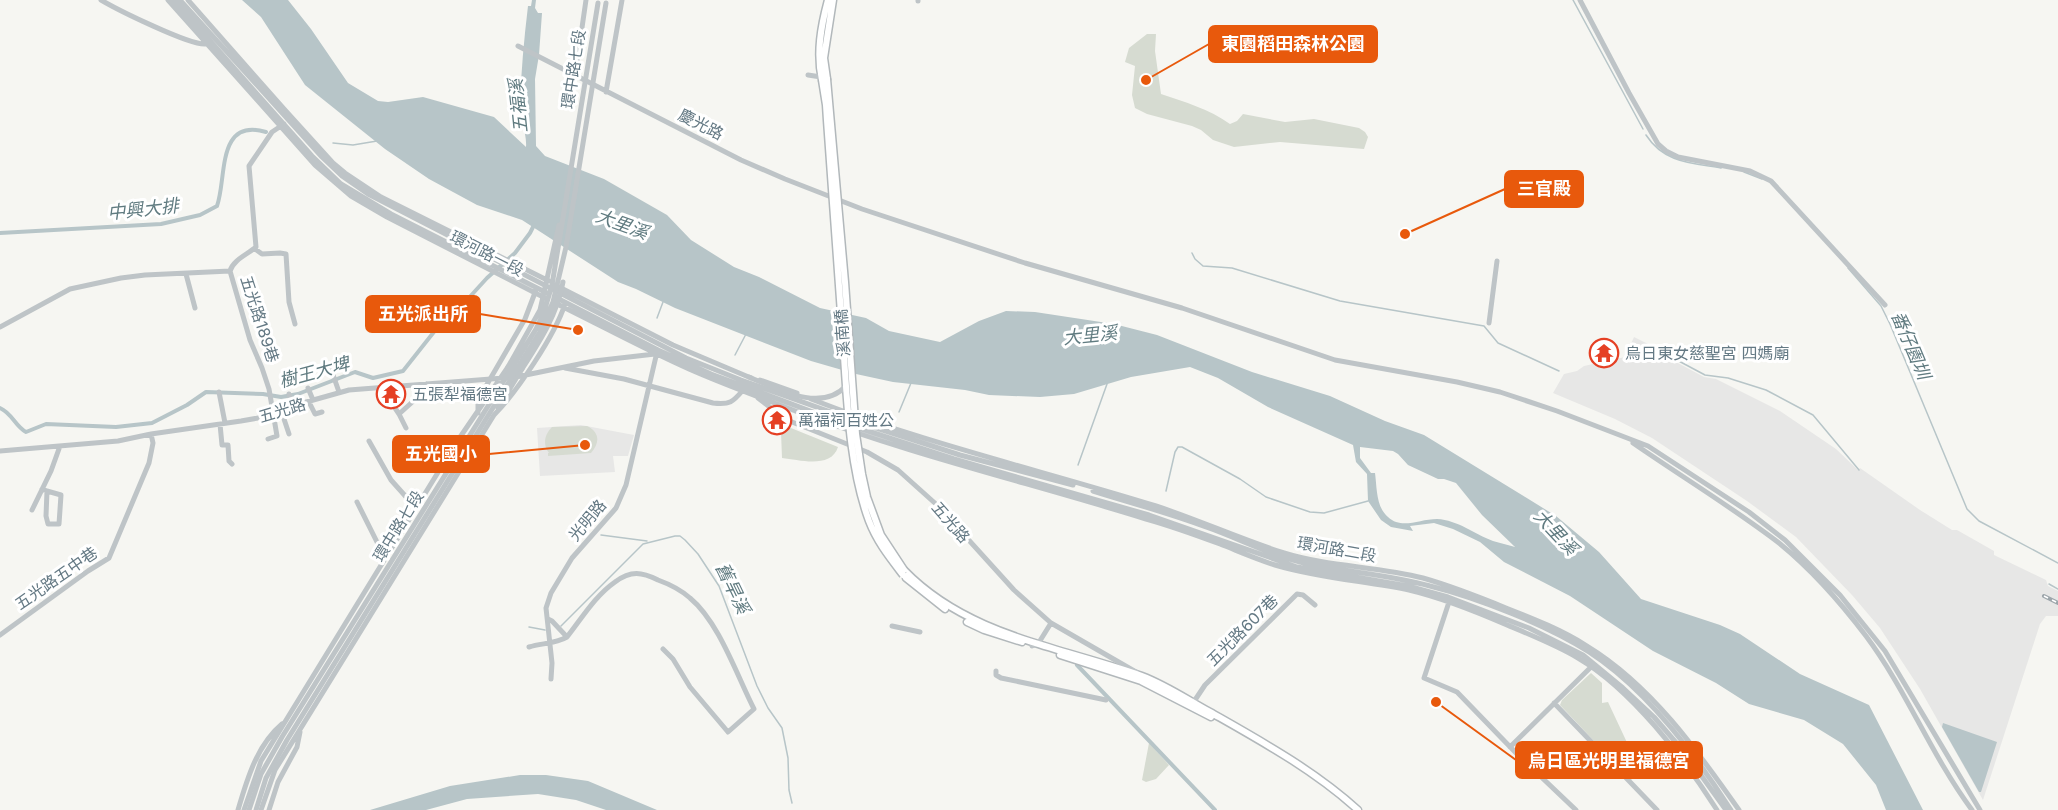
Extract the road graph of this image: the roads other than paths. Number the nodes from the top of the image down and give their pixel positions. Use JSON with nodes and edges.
{"nodes":[{"id":1,"x":101,"y":0,"type":"edge"},
{"id":2,"x":168,"y":0,"type":"edge"},
{"id":3,"x":174,"y":0,"type":"edge"},
{"id":4,"x":180,"y":0,"type":"edge"},
{"id":5,"x":188,"y":0,"type":"edge"},
{"id":6,"x":586,"y":0,"type":"edge"},
{"id":7,"x":622,"y":0,"type":"edge"},
{"id":8,"x":828,"y":0,"type":"edge"},
{"id":9,"x":833,"y":0,"type":"edge"},
{"id":10,"x":1580,"y":0,"type":"edge"},
{"id":11,"x":598,"y":2,"type":"edge"},
{"id":12,"x":606,"y":2,"type":"edge"},
{"id":13,"x":206,"y":44,"type":"junction"},
{"id":14,"x":518,"y":46,"type":"dead end"},
{"id":15,"x":808,"y":75,"type":"dead end"},
{"id":16,"x":575,"y":76,"type":"junction"},
{"id":17,"x":824,"y":78,"type":"junction"},
{"id":18,"x":606,"y":92,"type":"junction"},
{"id":19,"x":286,"y":122,"type":"junction"},
{"id":20,"x":568,"y":185,"type":"junction"},
{"id":21,"x":576,"y":188,"type":"junction"},
{"id":22,"x":255,"y":249,"type":"junction"},
{"id":23,"x":1497,"y":261,"type":"dead end"},
{"id":24,"x":230,"y":271,"type":"junction"},
{"id":25,"x":186,"y":274,"type":"junction"},
{"id":26,"x":538,"y":285,"type":"junction"},
{"id":27,"x":566,"y":300,"type":"junction"},
{"id":28,"x":1885,"y":305,"type":"dead end"},
{"id":29,"x":195,"y":308,"type":"dead end"},
{"id":30,"x":1489,"y":323,"type":"dead end"},
{"id":31,"x":295,"y":324,"type":"dead end"},
{"id":32,"x":0,"y":327,"type":"edge"},
{"id":33,"x":659,"y":347,"type":"junction"},
{"id":34,"x":563,"y":368,"type":"junction"},
{"id":35,"x":331,"y":369,"type":"dead end"},
{"id":36,"x":523,"y":371,"type":"junction"},
{"id":37,"x":516,"y":377,"type":"junction"},
{"id":38,"x":500,"y":378,"type":"junction"},
{"id":39,"x":489,"y":379,"type":"junction"},
{"id":40,"x":427,"y":384,"type":"junction"},
{"id":41,"x":648,"y":385,"type":"junction"},
{"id":42,"x":846,"y":386,"type":"junction"},
{"id":43,"x":384,"y":387,"type":"junction"},
{"id":44,"x":749,"y":387,"type":"junction"},
{"id":45,"x":308,"y":388,"type":"dead end"},
{"id":46,"x":219,"y":392,"type":"dead end"},
{"id":47,"x":339,"y":392,"type":"junction"},
{"id":48,"x":289,"y":394,"type":"dead end"},
{"id":49,"x":311,"y":401,"type":"junction"},
{"id":50,"x":292,"y":406,"type":"junction"},
{"id":51,"x":281,"y":410,"type":"junction"},
{"id":52,"x":322,"y":412,"type":"dead end"},
{"id":53,"x":478,"y":413,"type":"junction"},
{"id":54,"x":272,"y":414,"type":"junction"},
{"id":55,"x":399,"y":414,"type":"junction"},
{"id":56,"x":494,"y":415,"type":"junction"},
{"id":57,"x":222,"y":424,"type":"junction"},
{"id":58,"x":863,"y":426,"type":"junction"},
{"id":59,"x":406,"y":428,"type":"dead end"},
{"id":60,"x":151,"y":434,"type":"junction"},
{"id":61,"x":289,"y":434,"type":"dead end"},
{"id":62,"x":1624,"y":437,"type":"junction"},
{"id":63,"x":268,"y":439,"type":"dead end"},
{"id":64,"x":459,"y":440,"type":"junction"},
{"id":65,"x":369,"y":441,"type":"dead end"},
{"id":66,"x":60,"y":446,"type":"junction"},
{"id":67,"x":454,"y":446,"type":"junction"},
{"id":68,"x":475,"y":447,"type":"junction"},
{"id":69,"x":0,"y":451,"type":"edge"},
{"id":70,"x":470,"y":455,"type":"junction"},
{"id":71,"x":232,"y":464,"type":"dead end"},
{"id":72,"x":44,"y":490,"type":"junction"},
{"id":73,"x":357,"y":502,"type":"dead end"},
{"id":74,"x":416,"y":508,"type":"junction"},
{"id":75,"x":32,"y":510,"type":"dead end"},
{"id":76,"x":1215,"y":534,"type":"junction"},
{"id":77,"x":1238,"y":543,"type":"junction"},
{"id":78,"x":385,"y":558,"type":"junction"},
{"id":79,"x":903,"y":573,"type":"junction"},
{"id":80,"x":1449,"y":602,"type":"junction"},
{"id":81,"x":1315,"y":605,"type":"dead end"},
{"id":82,"x":548,"y":619,"type":"junction"},
{"id":83,"x":1050,"y":623,"type":"junction"},
{"id":84,"x":892,"y":626,"type":"dead end"},
{"id":85,"x":920,"y":632,"type":"dead end"},
{"id":86,"x":0,"y":635,"type":"edge"},
{"id":87,"x":566,"y":636,"type":"junction"},
{"id":88,"x":550,"y":639,"type":"junction"},
{"id":89,"x":1035,"y":645,"type":"junction"},
{"id":90,"x":529,"y":647,"type":"dead end"},
{"id":91,"x":663,"y":649,"type":"dead end"},
{"id":92,"x":1596,"y":661,"type":"junction"},
{"id":93,"x":996,"y":671,"type":"dead end"},
{"id":94,"x":551,"y":679,"type":"dead end"},
{"id":95,"x":1142,"y":679,"type":"junction"},
{"id":96,"x":1106,"y":700,"type":"dead end"},
{"id":97,"x":1193,"y":703,"type":"junction"},
{"id":98,"x":1554,"y":703,"type":"junction"},
{"id":99,"x":286,"y":721,"type":"junction"},
{"id":100,"x":301,"y":727,"type":"junction"},
{"id":101,"x":1669,"y":730,"type":"junction"},
{"id":102,"x":1510,"y":747,"type":"junction"},
{"id":103,"x":238,"y":810,"type":"edge"},
{"id":104,"x":244,"y":810,"type":"edge"},
{"id":105,"x":249,"y":810,"type":"edge"},
{"id":106,"x":255,"y":810,"type":"edge"},
{"id":107,"x":261,"y":810,"type":"edge"},
{"id":108,"x":269,"y":810,"type":"edge"},
{"id":109,"x":1351,"y":810,"type":"edge"},
{"id":110,"x":1358,"y":810,"type":"edge"},
{"id":111,"x":1576,"y":810,"type":"edge"},
{"id":112,"x":1656,"y":810,"type":"edge"},
{"id":113,"x":1717,"y":810,"type":"edge"},
{"id":114,"x":1726,"y":810,"type":"edge"},
{"id":115,"x":1731,"y":810,"type":"edge"},
{"id":116,"x":1739,"y":810,"type":"edge"},
{"id":117,"x":1972,"y":810,"type":"edge"},
{"id":118,"x":1980,"y":810,"type":"edge"}],
"edges":[{"from":1,"to":13,"type":"street"},
{"from":2,"to":13,"type":"street","name":"環河路一段"},
{"from":3,"to":19,"type":"street","name":"環河路一段"},
{"from":4,"to":19,"type":"street","name":"環河路一段"},
{"from":5,"to":19,"type":"street","name":"環河路一段"},
{"from":6,"to":16,"type":"street"},
{"from":7,"to":18,"type":"street"},
{"from":8,"to":17,"type":"main road"},
{"from":9,"to":17,"type":"main road"},
{"from":10,"to":28,"type":"street"},
{"from":11,"to":20,"type":"street","name":"環中路七段","bridge":true},
{"from":12,"to":21,"type":"street","name":"環中路七段","bridge":true},
{"from":13,"to":19,"type":"street","name":"環河路一段"},
{"from":14,"to":16,"type":"street","name":"慶光路"},
{"from":15,"to":17,"type":"street"},
{"from":16,"to":18,"type":"street","name":"慶光路"},
{"from":17,"to":42,"type":"main road","name":"溪南橋","bridge":true},
{"from":17,"to":79,"type":"main road","name":"溪南橋","bridge":true},
{"from":18,"to":62,"type":"street","name":"慶光路"},
{"from":19,"to":22,"type":"street","name":"五光路189巷"},
{"from":19,"to":26,"type":"street","name":"環河路一段"},
{"from":19,"to":26,"type":"street","name":"環河路一段"},
{"from":20,"to":38,"type":"street","bridge":true},
{"from":20,"to":105,"type":"street","name":"環中路七段","bridge":true},
{"from":21,"to":36,"type":"street","bridge":true},
{"from":21,"to":106,"type":"street","name":"環中路七段","bridge":true},
{"from":22,"to":24,"type":"street","name":"五光路189巷"},
{"from":22,"to":31,"type":"street"},
{"from":23,"to":30,"type":"street"},
{"from":24,"to":25,"type":"street"},
{"from":24,"to":54,"type":"street","name":"五光路189巷"},
{"from":25,"to":29,"type":"street"},
{"from":25,"to":32,"type":"street"},
{"from":26,"to":27,"type":"street","name":"環河路一段"},
{"from":26,"to":27,"type":"street","name":"環河路一段"},
{"from":26,"to":39,"type":"street","name":"環中路七段"},
{"from":27,"to":33,"type":"street","name":"環河路一段"},
{"from":27,"to":33,"type":"street","name":"環河路一段"},
{"from":27,"to":36,"type":"street","name":"環中路七段"},
{"from":33,"to":34,"type":"street"},
{"from":33,"to":41,"type":"street","name":"光明路"},
{"from":33,"to":44,"type":"street","name":"環河路一段"},
{"from":33,"to":44,"type":"street","name":"環河路一段"},
{"from":34,"to":36,"type":"street"},
{"from":34,"to":41,"type":"street"},
{"from":35,"to":47,"type":"street"},
{"from":36,"to":37,"type":"street"},
{"from":36,"to":56,"type":"street","name":"環中路七段"},
{"from":37,"to":38,"type":"street","name":"五光路"},
{"from":37,"to":56,"type":"street"},
{"from":38,"to":39,"type":"street","name":"五光路"},
{"from":38,"to":53,"type":"street"},
{"from":39,"to":40,"type":"street","name":"五光路"},
{"from":39,"to":53,"type":"street","name":"環中路七段"},
{"from":40,"to":43,"type":"street","name":"五光路"},
{"from":40,"to":55,"type":"street"},
{"from":41,"to":44,"type":"street"},
{"from":41,"to":82,"type":"street","name":"光明路"},
{"from":42,"to":44,"type":"street","bridge":true},
{"from":42,"to":79,"type":"main road","name":"溪南橋","bridge":true},
{"from":43,"to":47,"type":"street","name":"五光路"},
{"from":43,"to":55,"type":"street"},
{"from":44,"to":58,"type":"street","name":"環河路一段"},
{"from":44,"to":58,"type":"street","name":"環河路一段"},
{"from":44,"to":83,"type":"street","name":"五光路"},
{"from":45,"to":49,"type":"street"},
{"from":46,"to":57,"type":"street"},
{"from":47,"to":49,"type":"street","name":"五光路"},
{"from":48,"to":50,"type":"street"},
{"from":49,"to":50,"type":"street","name":"五光路"},
{"from":49,"to":52,"type":"street"},
{"from":50,"to":51,"type":"street","name":"五光路"},
{"from":51,"to":54,"type":"street","name":"五光路"},
{"from":51,"to":61,"type":"street"},
{"from":53,"to":64,"type":"street","name":"環中路七段"},
{"from":54,"to":57,"type":"street","name":"五光路"},
{"from":54,"to":63,"type":"street","name":"五光路189巷"},
{"from":55,"to":59,"type":"street"},
{"from":56,"to":68,"type":"street","name":"環中路七段"},
{"from":57,"to":60,"type":"street","name":"五光路"},
{"from":57,"to":71,"type":"street"},
{"from":58,"to":76,"type":"street","name":"環河路二段"},
{"from":58,"to":76,"type":"street","name":"環河路二段"},
{"from":60,"to":66,"type":"street","name":"五光路"},
{"from":60,"to":86,"type":"street","name":"五光路五中巷"},
{"from":62,"to":117,"type":"street"},
{"from":62,"to":118,"type":"street"},
{"from":64,"to":67,"type":"street","name":"環中路七段"},
{"from":64,"to":68,"type":"street"},
{"from":65,"to":74,"type":"street"},
{"from":66,"to":69,"type":"street","name":"五光路"},
{"from":66,"to":72,"type":"street"},
{"from":67,"to":70,"type":"street"},
{"from":67,"to":74,"type":"street","name":"環中路七段"},
{"from":68,"to":70,"type":"street","name":"環中路七段"},
{"from":70,"to":100,"type":"street","name":"環中路七段"},
{"from":72,"to":72,"type":"street"},
{"from":72,"to":75,"type":"street"},
{"from":73,"to":78,"type":"street"},
{"from":74,"to":78,"type":"street","name":"環中路七段"},
{"from":76,"to":77,"type":"street","name":"環河路二段"},
{"from":76,"to":77,"type":"street","name":"環河路二段"},
{"from":77,"to":80,"type":"street","name":"環河路二段"},
{"from":77,"to":92,"type":"street","name":"環河路二段"},
{"from":77,"to":92,"type":"street","name":"環河路二段"},
{"from":78,"to":99,"type":"street","name":"環中路七段"},
{"from":79,"to":89,"type":"main road","name":"五光路"},
{"from":80,"to":92,"type":"street","name":"環河路二段"},
{"from":80,"to":102,"type":"street"},
{"from":81,"to":97,"type":"street","name":"五光路607巷"},
{"from":82,"to":87,"type":"street"},
{"from":82,"to":88,"type":"street","name":"光明路"},
{"from":83,"to":89,"type":"street"},
{"from":83,"to":95,"type":"street","name":"五光路"},
{"from":84,"to":85,"type":"street"},
{"from":87,"to":88,"type":"street"},
{"from":87,"to":91,"type":"street"},
{"from":88,"to":90,"type":"street"},
{"from":88,"to":94,"type":"street","name":"光明路"},
{"from":89,"to":95,"type":"main road","name":"五光路"},
{"from":92,"to":98,"type":"street"},
{"from":92,"to":101,"type":"street","name":"環河路二段"},
{"from":92,"to":113,"type":"street","name":"環河路二段"},
{"from":92,"to":116,"type":"street","name":"環河路二段"},
{"from":93,"to":96,"type":"street"},
{"from":95,"to":97,"type":"main road","name":"五光路"},
{"from":95,"to":109,"type":"main road","name":"五光路"},
{"from":97,"to":110,"type":"main road","name":"五光路"},
{"from":98,"to":102,"type":"street"},
{"from":98,"to":112,"type":"street"},
{"from":99,"to":103,"type":"street"},
{"from":99,"to":104,"type":"street","name":"環中路七段","bridge":true},
{"from":100,"to":107,"type":"street","name":"環中路七段","bridge":true},
{"from":100,"to":108,"type":"street"},
{"from":101,"to":114,"type":"street"},
{"from":101,"to":115,"type":"street"},
{"from":102,"to":111,"type":"street"}]}
